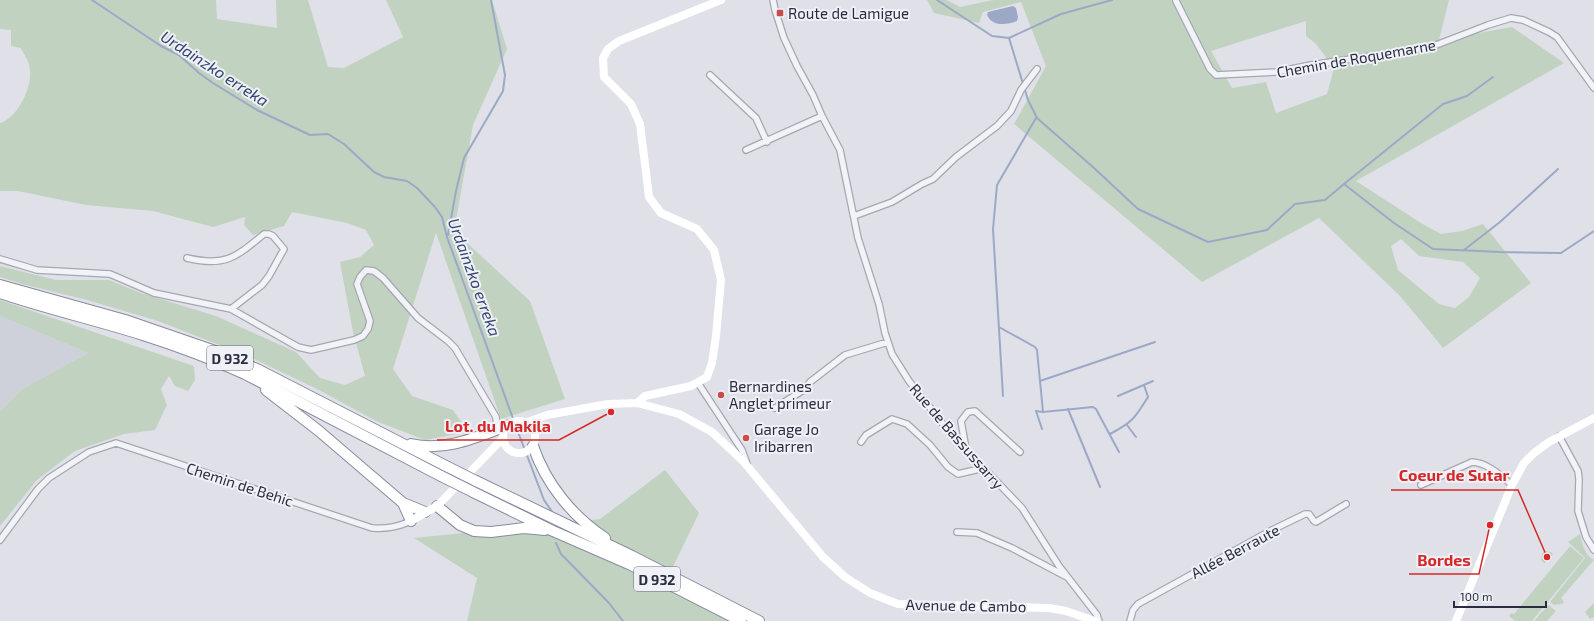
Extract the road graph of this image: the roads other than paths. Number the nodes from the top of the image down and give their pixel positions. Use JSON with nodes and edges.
{"nodes":[{"id":1,"x":721,"y":0,"type":"edge"},
{"id":2,"x":773,"y":0,"type":"edge"},
{"id":3,"x":1176,"y":1,"type":"edge"},
{"id":4,"x":1037,"y":69,"type":"dead end"},
{"id":5,"x":710,"y":75,"type":"dead end"},
{"id":6,"x":1594,"y":88,"type":"edge"},
{"id":7,"x":822,"y":116,"type":"junction"},
{"id":8,"x":767,"y":142,"type":"junction"},
{"id":9,"x":746,"y":150,"type":"dead end"},
{"id":10,"x":854,"y":216,"type":"junction"},
{"id":11,"x":187,"y":258,"type":"dead end"},
{"id":12,"x":0,"y":259,"type":"edge"},
{"id":13,"x":0,"y":285,"type":"edge"},
{"id":14,"x":0,"y":293,"type":"edge"},
{"id":15,"x":231,"y":309,"type":"junction"},
{"id":16,"x":888,"y":342,"type":"junction"},
{"id":17,"x":245,"y":374,"type":"junction"},
{"id":18,"x":698,"y":383,"type":"junction"},
{"id":19,"x":637,"y":403,"type":"junction"},
{"id":20,"x":775,"y":408,"type":"dead end"},
{"id":21,"x":547,"y":415,"type":"junction"},
{"id":22,"x":1594,"y":418,"type":"edge"},
{"id":23,"x":516,"y":423,"type":"junction"},
{"id":24,"x":534,"y":430,"type":"junction"},
{"id":25,"x":500,"y":434,"type":"junction"},
{"id":26,"x":1559,"y":436,"type":"junction"},
{"id":27,"x":396,"y":441,"type":"junction"},
{"id":28,"x":861,"y":442,"type":"dead end"},
{"id":29,"x":507,"y":448,"type":"junction"},
{"id":30,"x":528,"y":450,"type":"junction"},
{"id":31,"x":966,"y":450,"type":"junction"},
{"id":32,"x":491,"y":451,"type":"junction"},
{"id":33,"x":1020,"y":452,"type":"dead end"},
{"id":34,"x":748,"y":466,"type":"junction"},
{"id":35,"x":984,"y":468,"type":"junction"},
{"id":36,"x":1421,"y":484,"type":"dead end"},
{"id":37,"x":1512,"y":484,"type":"junction"},
{"id":38,"x":403,"y":503,"type":"junction"},
{"id":39,"x":1346,"y":504,"type":"dead end"},
{"id":40,"x":437,"y":506,"type":"junction"},
{"id":41,"x":425,"y":512,"type":"junction"},
{"id":42,"x":411,"y":521,"type":"junction"},
{"id":43,"x":553,"y":531,"type":"junction"},
{"id":44,"x":957,"y":532,"type":"dead end"},
{"id":45,"x":0,"y":540,"type":"edge"},
{"id":46,"x":1594,"y":550,"type":"edge"},
{"id":47,"x":632,"y":556,"type":"junction"},
{"id":48,"x":1067,"y":577,"type":"junction"},
{"id":49,"x":741,"y":621,"type":"edge"},
{"id":50,"x":759,"y":621,"type":"edge"},
{"id":51,"x":1095,"y":621,"type":"edge"},
{"id":52,"x":1099,"y":621,"type":"edge"},
{"id":53,"x":1130,"y":621,"type":"edge"},
{"id":54,"x":1456,"y":621,"type":"edge"}],
"edges":[{"from":1,"to":18,"type":"street"},
{"from":2,"to":7,"type":"street"},
{"from":3,"to":6,"type":"street","name":"Chemin de Roquemarne"},
{"from":4,"to":10,"type":"street"},
{"from":5,"to":8,"type":"street"},
{"from":7,"to":8,"type":"street"},
{"from":7,"to":10,"type":"street","name":"Rue de Bassussarry"},
{"from":8,"to":9,"type":"street"},
{"from":10,"to":16,"type":"street","name":"Rue de Bassussarry"},
{"from":11,"to":15,"type":"street"},
{"from":12,"to":15,"type":"street"},
{"from":13,"to":27,"type":"highway","number":"D 932"},
{"from":14,"to":17,"type":"highway","number":"D 932"},
{"from":15,"to":25,"type":"street"},
{"from":16,"to":20,"type":"street"},
{"from":16,"to":31,"type":"street","name":"Rue de Bassussarry"},
{"from":17,"to":38,"type":"highway"},
{"from":17,"to":43,"type":"highway","number":"D 932","bridge":true},
{"from":18,"to":19,"type":"street"},
{"from":18,"to":34,"type":"street","name":"Avenue de Cambo"},
{"from":19,"to":21,"type":"street","name":"Avenue de Cambo"},
{"from":19,"to":34,"type":"street","name":"Avenue de Cambo"},
{"from":21,"to":23,"type":"street","name":"Avenue de Cambo"},
{"from":21,"to":24,"type":"street"},
{"from":22,"to":26,"type":"street"},
{"from":23,"to":24,"type":"street"},
{"from":23,"to":25,"type":"highway"},
{"from":24,"to":30,"type":"street"},
{"from":25,"to":27,"type":"highway"},
{"from":25,"to":29,"type":"street"},
{"from":25,"to":32,"type":"street","name":"Chemin de Behic"},
{"from":26,"to":37,"type":"street"},
{"from":26,"to":46,"type":"street"},
{"from":27,"to":47,"type":"highway","number":"D 932","bridge":true},
{"from":28,"to":35,"type":"street"},
{"from":29,"to":30,"type":"street"},
{"from":29,"to":32,"type":"street"},
{"from":30,"to":47,"type":"highway"},
{"from":31,"to":33,"type":"street"},
{"from":31,"to":35,"type":"street","name":"Rue de Bassussarry"},
{"from":32,"to":40,"type":"street","name":"Chemin de Behic"},
{"from":34,"to":51,"type":"street","name":"Avenue de Cambo"},
{"from":35,"to":48,"type":"street","name":"Rue de Bassussarry"},
{"from":36,"to":37,"type":"street"},
{"from":37,"to":54,"type":"street"},
{"from":38,"to":41,"type":"highway"},
{"from":38,"to":42,"type":"highway"},
{"from":39,"to":53,"type":"street","name":"Allée Berraute"},
{"from":40,"to":41,"type":"street","name":"Chemin de Behic"},
{"from":40,"to":43,"type":"highway"},
{"from":41,"to":42,"type":"street","name":"Chemin de Behic"},
{"from":42,"to":45,"type":"street","name":"Chemin de Behic"},
{"from":43,"to":49,"type":"highway","number":"D 932"},
{"from":44,"to":48,"type":"street"},
{"from":47,"to":50,"type":"highway","number":"D 932"},
{"from":48,"to":52,"type":"street","name":"Rue de Bassussarry"}]}
